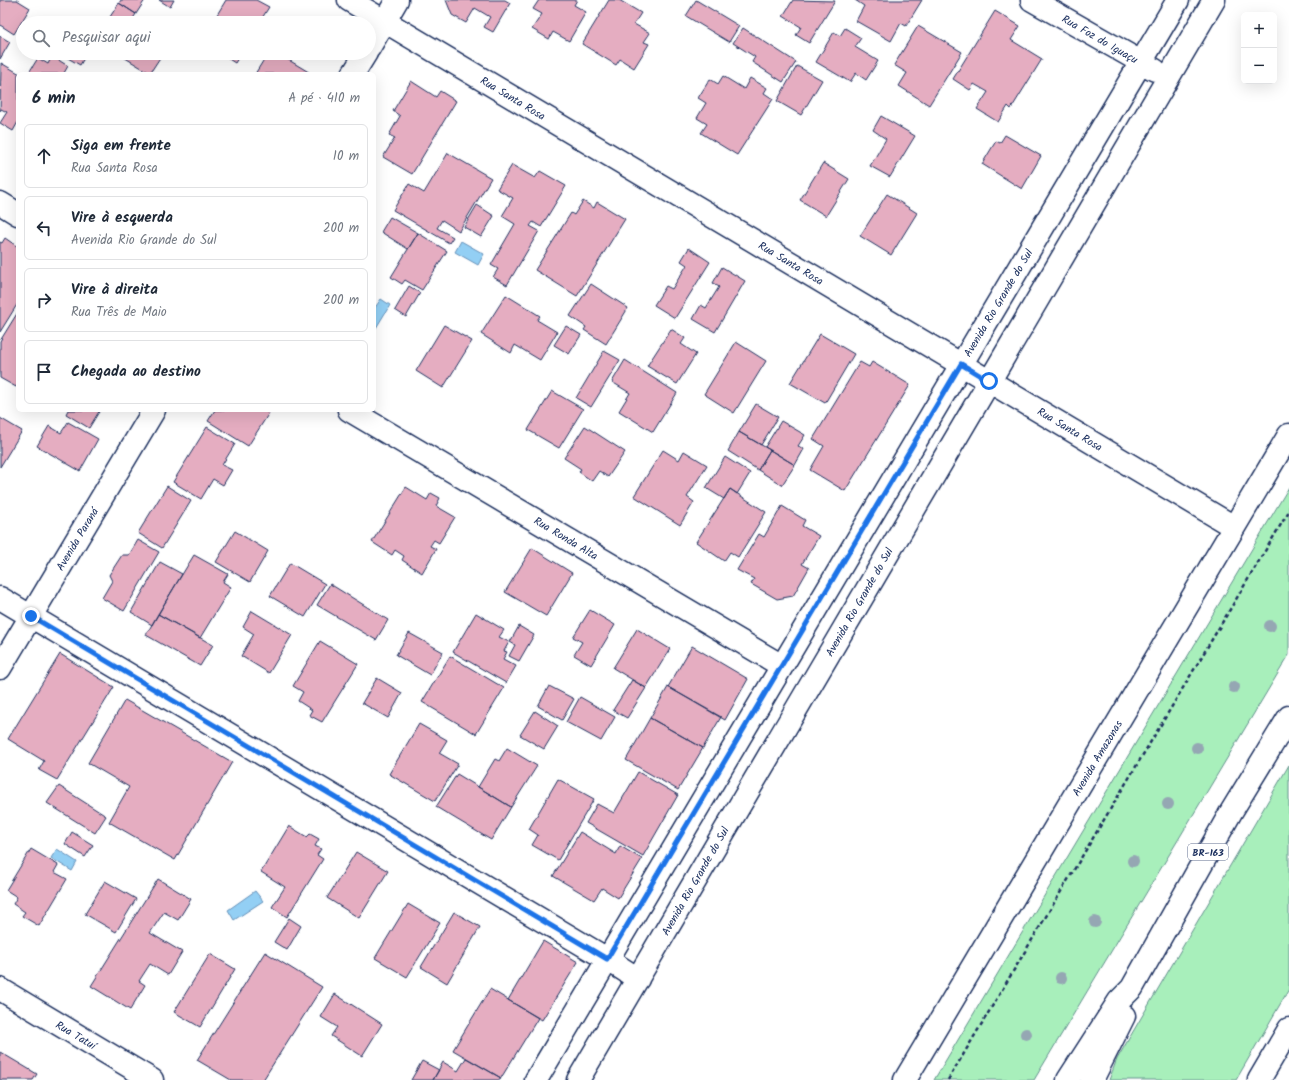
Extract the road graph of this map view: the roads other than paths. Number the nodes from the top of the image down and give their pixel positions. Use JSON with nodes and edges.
{"nodes":[{"id":1,"x":349,"y":0,"type":"edge"},
{"id":2,"x":397,"y":0,"type":"edge"},
{"id":3,"x":1032,"y":0,"type":"edge"},
{"id":4,"x":1178,"y":0,"type":"edge"},
{"id":5,"x":1214,"y":0,"type":"edge"},
{"id":6,"x":375,"y":16,"type":"edge"},
{"id":7,"x":376,"y":16,"type":"edge"},
{"id":8,"x":385,"y":22,"type":"junction"},
{"id":9,"x":376,"y":37,"type":"edge"},
{"id":10,"x":362,"y":60,"type":"edge"},
{"id":11,"x":1142,"y":62,"type":"junction"},
{"id":12,"x":355,"y":72,"type":"edge"},
{"id":13,"x":1168,"y":77,"type":"junction"},
{"id":14,"x":0,"y":203,"type":"edge"},
{"id":15,"x":16,"y":213,"type":"edge"},
{"id":16,"x":961,"y":364,"type":"junction"},
{"id":17,"x":989,"y":381,"type":"junction"},
{"id":18,"x":153,"y":412,"type":"edge"},
{"id":19,"x":352,"y":412,"type":"edge"},
{"id":20,"x":1289,"y":435,"type":"edge"},
{"id":21,"x":1234,"y":527,"type":"junction"},
{"id":22,"x":0,"y":598,"type":"edge"},
{"id":23,"x":31,"y":616,"type":"junction"},
{"id":24,"x":782,"y":666,"type":"junction"},
{"id":25,"x":0,"y":668,"type":"edge"},
{"id":26,"x":1289,"y":717,"type":"edge"},
{"id":27,"x":607,"y":959,"type":"junction"},
{"id":28,"x":638,"y":979,"type":"junction"},
{"id":29,"x":1132,"y":988,"type":"junction"},
{"id":30,"x":0,"y":989,"type":"edge"},
{"id":31,"x":1289,"y":1030,"type":"edge"},
{"id":32,"x":152,"y":1080,"type":"edge"},
{"id":33,"x":536,"y":1080,"type":"edge"},
{"id":34,"x":578,"y":1080,"type":"edge"},
{"id":35,"x":905,"y":1080,"type":"edge"},
{"id":36,"x":1068,"y":1080,"type":"edge"},
{"id":37,"x":1092,"y":1080,"type":"edge"},
{"id":38,"x":1259,"y":1080,"type":"edge"}],
"edges":[{"from":1,"to":6,"type":"main road","name":"Rua Santa Rosa"},
{"from":2,"to":8,"type":"main road"},
{"from":3,"to":11,"type":"main road","name":"Rua Foz do Iguaçu"},
{"from":4,"to":11,"type":"main road","name":"Avenida Rio Grande do Sul"},
{"from":5,"to":13,"type":"main road","name":"Avenida Rio Grande do Sul"},
{"from":7,"to":8,"type":"main road","name":"Rua Santa Rosa"},
{"from":8,"to":9,"type":"main road"},
{"from":8,"to":16,"type":"main road","name":"Rua Santa Rosa"},
{"from":10,"to":12,"type":"main road"},
{"from":11,"to":13,"type":"main road","name":"Rua Foz do Iguaçu"},
{"from":11,"to":16,"type":"main road","name":"Avenida Rio Grande do Sul"},
{"from":13,"to":17,"type":"main road","name":"Avenida Rio Grande do Sul"},
{"from":14,"to":15,"type":"main road"},
{"from":16,"to":17,"type":"main road","name":"Rua Santa Rosa"},
{"from":16,"to":24,"type":"main road","name":"Avenida Rio Grande do Sul"},
{"from":17,"to":21,"type":"main road","name":"Rua Santa Rosa"},
{"from":17,"to":28,"type":"main road","name":"Avenida Rio Grande do Sul"},
{"from":18,"to":23,"type":"main road","name":"Avenida Paraná"},
{"from":19,"to":24,"type":"main road","name":"Rua Ronda Alta"},
{"from":20,"to":21,"type":"main road","name":"Avenida Amazonas"},
{"from":21,"to":35,"type":"main road","name":"Avenida Amazonas"},
{"from":22,"to":23,"type":"main road"},
{"from":23,"to":25,"type":"main road","name":"Avenida Paraná"},
{"from":23,"to":27,"type":"main road"},
{"from":24,"to":27,"type":"main road","name":"Avenida Rio Grande do Sul"},
{"from":26,"to":29,"type":"main road","number":"BR-163"},
{"from":27,"to":28,"type":"main road"},
{"from":27,"to":33,"type":"main road","name":"Avenida Rio Grande do Sul"},
{"from":28,"to":34,"type":"main road","name":"Avenida Rio Grande do Sul"},
{"from":29,"to":36,"type":"main road","number":"BR-163"},
{"from":29,"to":37,"type":"main road","number":"BR-163"},
{"from":30,"to":32,"type":"main road","name":"Rua Tatuí"},
{"from":31,"to":38,"type":"main road"}]}
